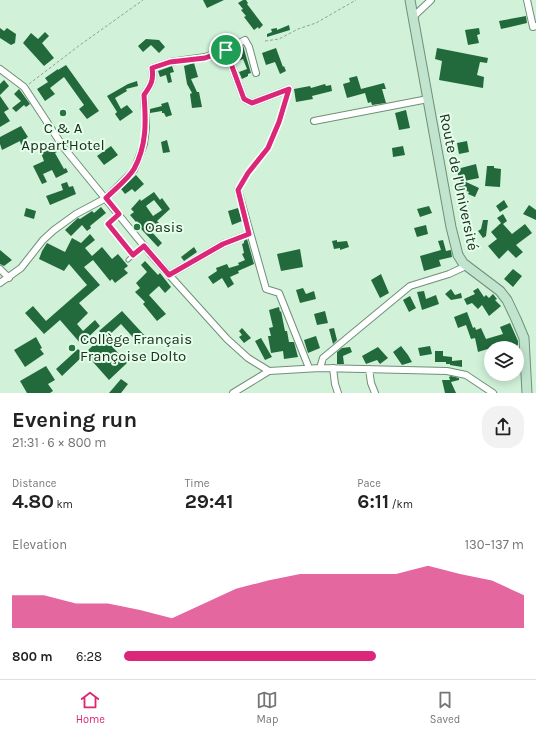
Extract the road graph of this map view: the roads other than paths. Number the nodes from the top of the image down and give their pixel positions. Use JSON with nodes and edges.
{"nodes":[{"id":1,"x":410,"y":0,"type":"edge"},
{"id":2,"x":431,"y":0,"type":"edge"},
{"id":3,"x":527,"y":0,"type":"edge"},
{"id":4,"x":413,"y":17,"type":"junction"},
{"id":5,"x":536,"y":26,"type":"edge"},
{"id":6,"x":226,"y":50,"type":"junction"},
{"id":7,"x":0,"y":69,"type":"edge"},
{"id":8,"x":256,"y":73,"type":"dead end"},
{"id":9,"x":289,"y":89,"type":"road end"},
{"id":10,"x":428,"y":99,"type":"junction"},
{"id":11,"x":314,"y":121,"type":"dead end"},
{"id":12,"x":238,"y":190,"type":"road end"},
{"id":13,"x":106,"y":198,"type":"junction"},
{"id":14,"x":119,"y":214,"type":"junction"},
{"id":15,"x":249,"y":234,"type":"junction"},
{"id":16,"x":144,"y":246,"type":"junction"},
{"id":17,"x":133,"y":255,"type":"junction"},
{"id":18,"x":128,"y":260,"type":"dead end"},
{"id":19,"x":466,"y":266,"type":"junction"},
{"id":20,"x":0,"y":269,"type":"edge"},
{"id":21,"x":169,"y":275,"type":"junction"},
{"id":22,"x":9,"y":278,"type":"junction"},
{"id":23,"x":0,"y":283,"type":"edge"},
{"id":24,"x":309,"y":368,"type":"junction"},
{"id":25,"x":320,"y":368,"type":"junction"},
{"id":26,"x":333,"y":368,"type":"junction"},
{"id":27,"x":369,"y":369,"type":"junction"},
{"id":28,"x":269,"y":371,"type":"junction"},
{"id":29,"x":234,"y":393,"type":"edge"},
{"id":30,"x":338,"y":393,"type":"edge"},
{"id":31,"x":375,"y":393,"type":"edge"},
{"id":32,"x":493,"y":393,"type":"edge"},
{"id":33,"x":527,"y":393,"type":"edge"}],
"edges":[{"from":1,"to":4,"type":"street","name":"Route de l'Université"},
{"from":2,"to":4,"type":"street"},
{"from":3,"to":5,"type":"street"},
{"from":4,"to":10,"type":"street","name":"Route de l'Université"},
{"from":6,"to":8,"type":"street"},
{"from":6,"to":9,"type":"street"},
{"from":6,"to":13,"type":"street"},
{"from":7,"to":13,"type":"street"},
{"from":10,"to":11,"type":"street"},
{"from":10,"to":19,"type":"street","name":"Route de l'Université"},
{"from":12,"to":15,"type":"street"},
{"from":13,"to":14,"type":"street"},
{"from":13,"to":22,"type":"street"},
{"from":14,"to":16,"type":"street"},
{"from":14,"to":17,"type":"lane"},
{"from":15,"to":21,"type":"street"},
{"from":15,"to":24,"type":"street"},
{"from":16,"to":17,"type":"lane"},
{"from":16,"to":21,"type":"street"},
{"from":17,"to":18,"type":"lane"},
{"from":19,"to":25,"type":"street"},
{"from":19,"to":33,"type":"street","name":"Route de l'Université"},
{"from":20,"to":22,"type":"street"},
{"from":21,"to":28,"type":"street"},
{"from":22,"to":23,"type":"street"},
{"from":24,"to":25,"type":"street"},
{"from":24,"to":28,"type":"street"},
{"from":25,"to":26,"type":"street"},
{"from":26,"to":27,"type":"street"},
{"from":26,"to":30,"type":"street"},
{"from":27,"to":31,"type":"street"},
{"from":27,"to":32,"type":"street"},
{"from":28,"to":29,"type":"street"}]}
